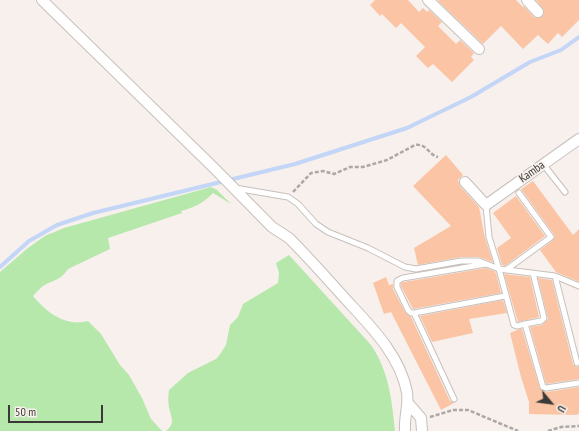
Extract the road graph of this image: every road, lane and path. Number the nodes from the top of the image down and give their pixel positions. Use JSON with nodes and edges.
{"nodes":[{"id":1,"x":42,"y":0,"type":"edge"},
{"id":2,"x":428,"y":0,"type":"edge"},
{"id":3,"x":527,"y":0,"type":"edge"},
{"id":4,"x":538,"y":12,"type":"dead end"},
{"id":5,"x":479,"y":49,"type":"dead end"},
{"id":6,"x":579,"y":140,"type":"edge"},
{"id":7,"x":438,"y":157,"type":"dead end"},
{"id":8,"x":543,"y":164,"type":"junction"},
{"id":9,"x":464,"y":182,"type":"dead end"},
{"id":10,"x":233,"y":187,"type":"junction"},
{"id":11,"x":565,"y":192,"type":"dead end"},
{"id":12,"x":519,"y":193,"type":"dead end"},
{"id":13,"x":285,"y":196,"type":"junction"},
{"id":14,"x":486,"y":205,"type":"junction"},
{"id":15,"x":487,"y":264,"type":"junction"},
{"id":16,"x":499,"y":269,"type":"junction"},
{"id":17,"x":506,"y":270,"type":"junction"},
{"id":18,"x":533,"y":273,"type":"junction"},
{"id":19,"x":555,"y":276,"type":"junction"},
{"id":20,"x":579,"y":286,"type":"edge"},
{"id":21,"x":505,"y":296,"type":"junction"},
{"id":22,"x":414,"y":313,"type":"junction"},
{"id":23,"x":525,"y":324,"type":"junction"},
{"id":24,"x":577,"y":363,"type":"dead end"},
{"id":25,"x":579,"y":383,"type":"edge"},
{"id":26,"x":454,"y":399,"type":"dead end"},
{"id":27,"x":408,"y":403,"type":"junction"},
{"id":28,"x":421,"y":418,"type":"junction"},
{"id":29,"x":579,"y":426,"type":"edge"},
{"id":30,"x":405,"y":431,"type":"edge"},
{"id":31,"x":422,"y":431,"type":"edge"},
{"id":32,"x":518,"y":431,"type":"edge"},
{"id":33,"x":548,"y":431,"type":"edge"}],
"edges":[{"from":1,"to":10,"type":"street"},
{"from":2,"to":5,"type":"street"},
{"from":3,"to":4,"type":"street"},
{"from":6,"to":8,"type":"street","name":"Kamba"},
{"from":7,"to":13,"type":"path"},
{"from":8,"to":11,"type":"lane"},
{"from":8,"to":14,"type":"street","name":"Kamba"},
{"from":9,"to":14,"type":"street"},
{"from":10,"to":13,"type":"lane"},
{"from":10,"to":27,"type":"street"},
{"from":12,"to":17,"type":"lane"},
{"from":13,"to":15,"type":"lane"},
{"from":14,"to":16,"type":"lane"},
{"from":15,"to":16,"type":"lane"},
{"from":15,"to":22,"type":"lane"},
{"from":16,"to":17,"type":"lane"},
{"from":16,"to":21,"type":"lane"},
{"from":17,"to":18,"type":"lane"},
{"from":18,"to":19,"type":"lane"},
{"from":18,"to":23,"type":"lane"},
{"from":19,"to":20,"type":"lane"},
{"from":19,"to":24,"type":"lane"},
{"from":21,"to":22,"type":"lane"},
{"from":21,"to":23,"type":"lane"},
{"from":22,"to":26,"type":"lane"},
{"from":23,"to":25,"type":"lane"},
{"from":27,"to":28,"type":"street"},
{"from":27,"to":30,"type":"street"},
{"from":28,"to":31,"type":"street"},
{"from":28,"to":32,"type":"path"},
{"from":29,"to":33,"type":"path"}]}
